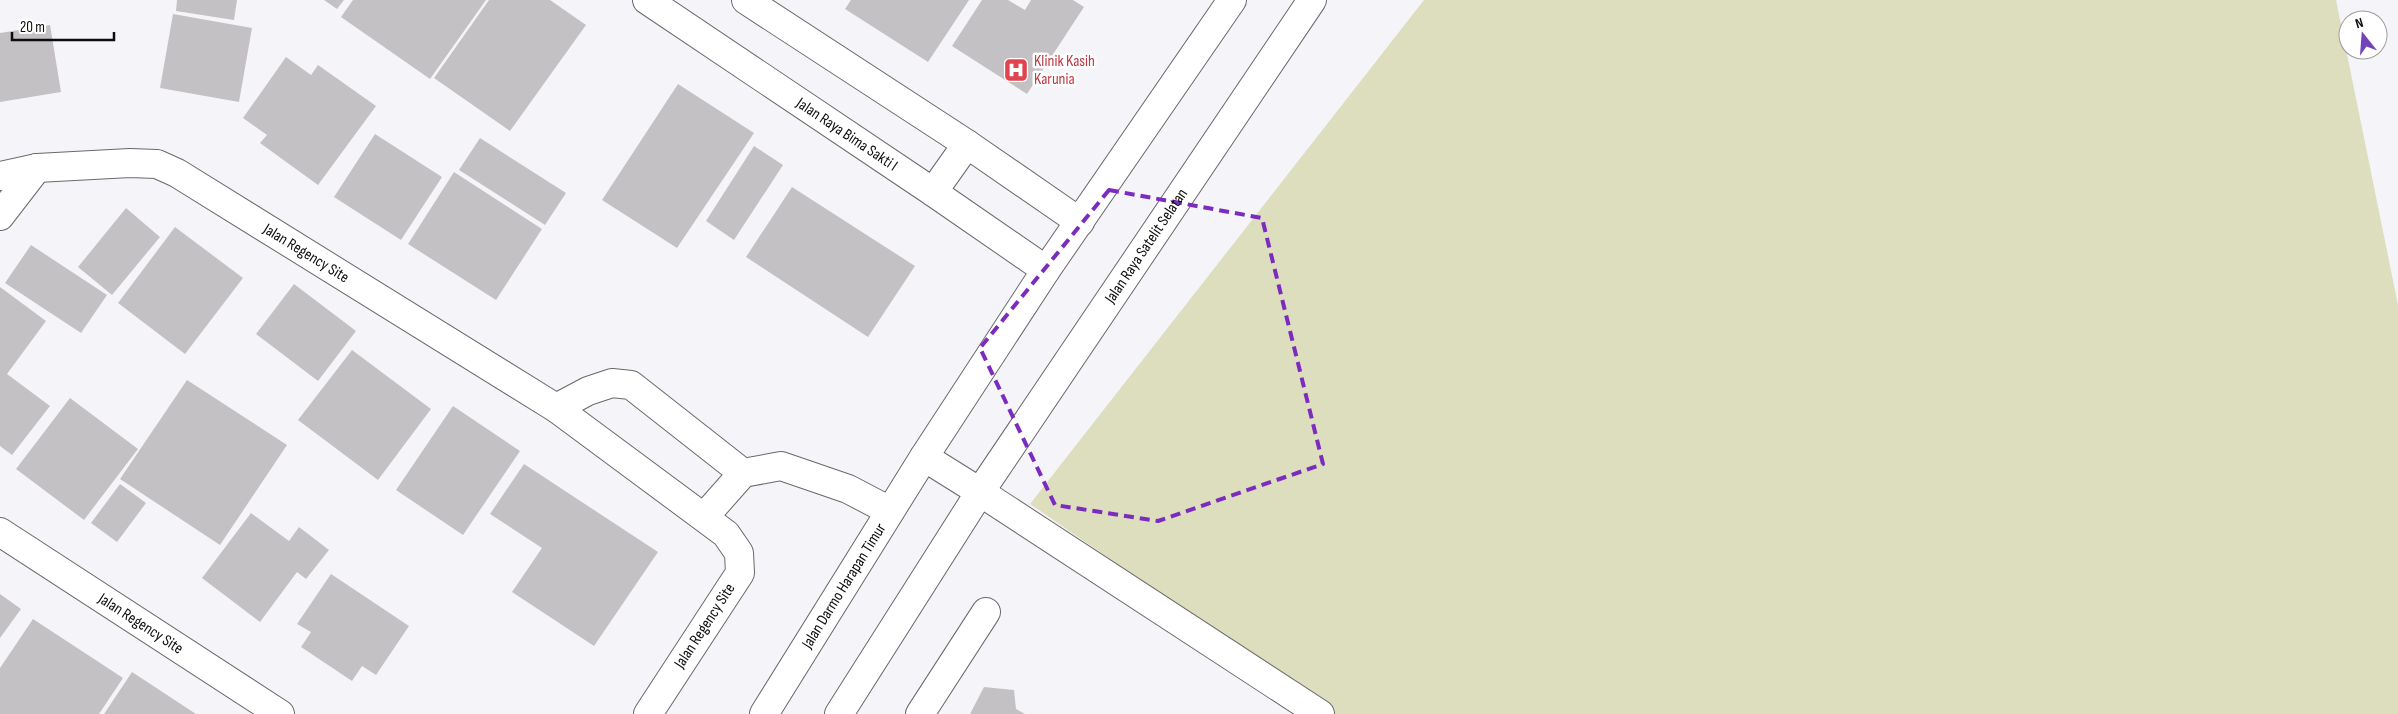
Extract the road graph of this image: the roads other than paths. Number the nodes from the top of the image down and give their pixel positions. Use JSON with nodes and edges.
{"nodes":[{"id":1,"x":647,"y":0,"type":"edge"},
{"id":2,"x":746,"y":0,"type":"edge"},
{"id":3,"x":1232,"y":0,"type":"edge"},
{"id":4,"x":1312,"y":0,"type":"edge"},
{"id":5,"x":967,"y":144,"type":"junction"},
{"id":6,"x":37,"y":168,"type":"junction"},
{"id":7,"x":0,"y":176,"type":"edge"},
{"id":8,"x":933,"y":192,"type":"junction"},
{"id":9,"x":0,"y":216,"type":"edge"},
{"id":10,"x":1080,"y":222,"type":"junction"},
{"id":11,"x":1046,"y":270,"type":"junction"},
{"id":12,"x":556,"y":408,"type":"junction"},
{"id":13,"x":924,"y":457,"type":"junction"},
{"id":14,"x":743,"y":473,"type":"junction"},
{"id":15,"x":980,"y":492,"type":"junction"},
{"id":16,"x":890,"y":511,"type":"junction"},
{"id":17,"x":704,"y":516,"type":"junction"},
{"id":18,"x":0,"y":532,"type":"edge"},
{"id":19,"x":986,"y":612,"type":"dead end"},
{"id":20,"x":280,"y":714,"type":"edge"},
{"id":21,"x":648,"y":714,"type":"edge"},
{"id":22,"x":764,"y":714,"type":"edge"},
{"id":23,"x":840,"y":714,"type":"edge"},
{"id":24,"x":920,"y":714,"type":"edge"},
{"id":25,"x":1320,"y":714,"type":"edge"}],
"edges":[{"from":1,"to":8,"type":"street","name":"Jalan Raya Bima Sakti I"},
{"from":2,"to":5,"type":"street"},
{"from":3,"to":10,"type":"street"},
{"from":4,"to":15,"type":"street","name":"Jalan Raya Satelit Selatan"},
{"from":5,"to":8,"type":"street"},
{"from":5,"to":10,"type":"street"},
{"from":6,"to":7,"type":"street","name":"Jalan Regency Site"},
{"from":6,"to":9,"type":"street"},
{"from":6,"to":12,"type":"street","name":"Jalan Regency Site"},
{"from":8,"to":11,"type":"street","name":"Jalan Raya Bima Sakti I"},
{"from":10,"to":11,"type":"street"},
{"from":11,"to":13,"type":"street"},
{"from":12,"to":14,"type":"street"},
{"from":12,"to":17,"type":"street","name":"Jalan Regency Site"},
{"from":13,"to":15,"type":"street"},
{"from":13,"to":16,"type":"street","name":"Jalan Darmo Harapan Timur"},
{"from":14,"to":16,"type":"street"},
{"from":14,"to":17,"type":"street"},
{"from":15,"to":23,"type":"street"},
{"from":15,"to":25,"type":"street"},
{"from":16,"to":22,"type":"street","name":"Jalan Darmo Harapan Timur"},
{"from":17,"to":21,"type":"street","name":"Jalan Regency Site"},
{"from":18,"to":20,"type":"street","name":"Jalan Regency Site"},
{"from":19,"to":24,"type":"street"}]}
